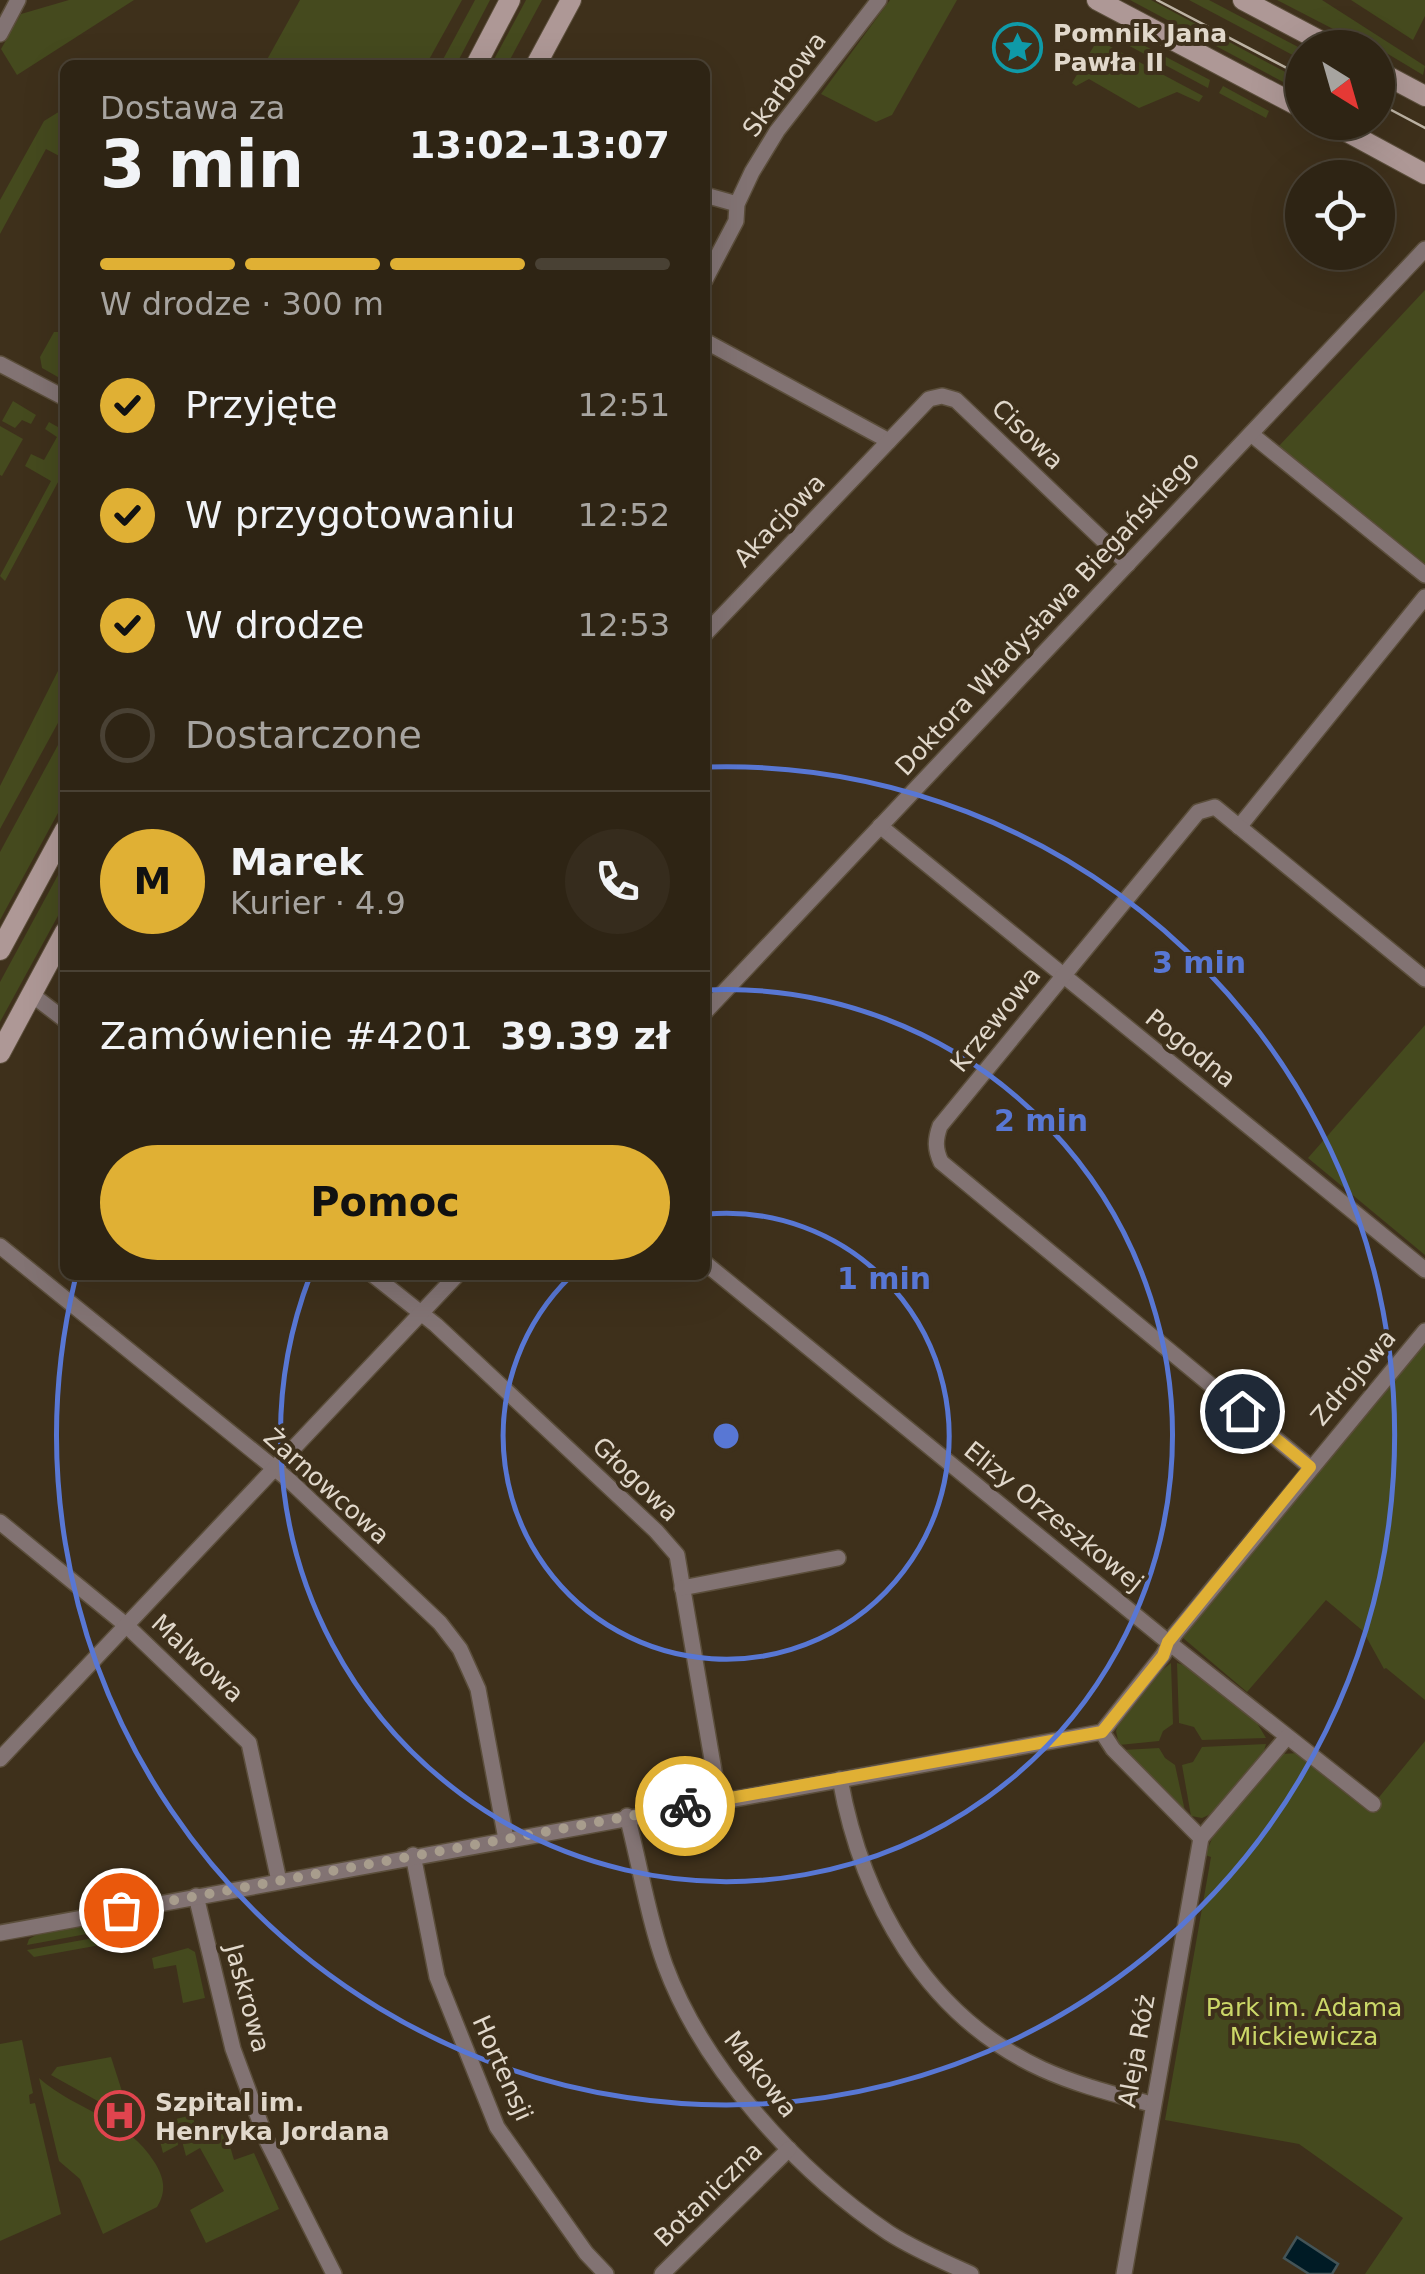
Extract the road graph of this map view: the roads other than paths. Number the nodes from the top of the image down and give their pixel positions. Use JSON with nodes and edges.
{"nodes":[{"id":1,"x":18,"y":0,"type":"edge"},
{"id":2,"x":510,"y":0,"type":"edge"},
{"id":3,"x":572,"y":0,"type":"edge"},
{"id":4,"x":879,"y":0,"type":"edge"},
{"id":5,"x":1097,"y":0,"type":"edge"},
{"id":6,"x":1243,"y":0,"type":"edge"},
{"id":7,"x":1300,"y":30,"type":"edge"},
{"id":8,"x":0,"y":34,"type":"edge"},
{"id":9,"x":479,"y":60,"type":"edge"},
{"id":10,"x":539,"y":60,"type":"edge"},
{"id":11,"x":1395,"y":79,"type":"edge"},
{"id":12,"x":1425,"y":96,"type":"edge"},
{"id":13,"x":1285,"y":99,"type":"edge"},
{"id":14,"x":1363,"y":140,"type":"edge"},
{"id":15,"x":1425,"y":174,"type":"edge"},
{"id":16,"x":710,"y":196,"type":"edge"},
{"id":17,"x":737,"y":204,"type":"junction"},
{"id":18,"x":1425,"y":248,"type":"edge"},
{"id":19,"x":710,"y":270,"type":"edge"},
{"id":20,"x":710,"y":344,"type":"edge"},
{"id":21,"x":0,"y":364,"type":"edge"},
{"id":22,"x":60,"y":395,"type":"edge"},
{"id":23,"x":1251,"y":434,"type":"junction"},
{"id":24,"x":890,"y":441,"type":"junction"},
{"id":25,"x":1128,"y":564,"type":"junction"},
{"id":26,"x":1425,"y":575,"type":"edge"},
{"id":27,"x":1425,"y":598,"type":"edge"},
{"id":28,"x":710,"y":629,"type":"edge"},
{"id":29,"x":880,"y":826,"type":"junction"},
{"id":30,"x":1239,"y":827,"type":"junction"},
{"id":31,"x":60,"y":839,"type":"edge"},
{"id":32,"x":60,"y":941,"type":"edge"},
{"id":33,"x":0,"y":950,"type":"edge"},
{"id":34,"x":1063,"y":976,"type":"junction"},
{"id":35,"x":1425,"y":979,"type":"edge"},
{"id":36,"x":32,"y":994,"type":"junction"},
{"id":37,"x":710,"y":1007,"type":"edge"},
{"id":38,"x":60,"y":1016,"type":"edge"},
{"id":39,"x":0,"y":1053,"type":"edge"},
{"id":40,"x":0,"y":1246,"type":"edge"},
{"id":41,"x":710,"y":1267,"type":"edge"},
{"id":42,"x":1425,"y":1270,"type":"edge"},
{"id":43,"x":379,"y":1280,"type":"edge"},
{"id":44,"x":451,"y":1280,"type":"edge"},
{"id":45,"x":420,"y":1313,"type":"junction"},
{"id":46,"x":1425,"y":1331,"type":"edge"},
{"id":47,"x":1310,"y":1467,"type":"junction"},
{"id":48,"x":274,"y":1469,"type":"junction"},
{"id":49,"x":0,"y":1522,"type":"edge"},
{"id":50,"x":838,"y":1558,"type":"dead end"},
{"id":51,"x":682,"y":1588,"type":"junction"},
{"id":52,"x":127,"y":1626,"type":"junction"},
{"id":53,"x":1168,"y":1642,"type":"junction"},
{"id":54,"x":1102,"y":1732,"type":"junction"},
{"id":55,"x":1287,"y":1737,"type":"junction"},
{"id":56,"x":0,"y":1760,"type":"edge"},
{"id":57,"x":840,"y":1779,"type":"junction"},
{"id":58,"x":720,"y":1800,"type":"junction"},
{"id":59,"x":1374,"y":1804,"type":"dead end"},
{"id":60,"x":627,"y":1816,"type":"junction"},
{"id":61,"x":1201,"y":1838,"type":"junction"},
{"id":62,"x":506,"y":1839,"type":"junction"},
{"id":63,"x":414,"y":1855,"type":"junction"},
{"id":64,"x":278,"y":1882,"type":"junction"},
{"id":65,"x":196,"y":1896,"type":"junction"},
{"id":66,"x":0,"y":1933,"type":"edge"},
{"id":67,"x":1152,"y":2104,"type":"junction"},
{"id":68,"x":788,"y":2149,"type":"junction"},
{"id":69,"x":334,"y":2274,"type":"edge"},
{"id":70,"x":606,"y":2274,"type":"edge"},
{"id":71,"x":662,"y":2274,"type":"edge"},
{"id":72,"x":972,"y":2274,"type":"edge"},
{"id":73,"x":1124,"y":2274,"type":"edge"}],
"edges":[{"from":1,"to":8,"type":"street"},
{"from":2,"to":9,"type":"main road"},
{"from":3,"to":10,"type":"main road"},
{"from":4,"to":17,"type":"street","name":"Skarbowa"},
{"from":5,"to":13,"type":"main road"},
{"from":6,"to":7,"type":"main road"},
{"from":11,"to":12,"type":"main road"},
{"from":14,"to":15,"type":"main road"},
{"from":16,"to":17,"type":"street"},
{"from":17,"to":19,"type":"street","name":"Skarbowa"},
{"from":18,"to":23,"type":"street","name":"Doktora Władysława Biegańskiego"},
{"from":20,"to":24,"type":"street"},
{"from":21,"to":22,"type":"street"},
{"from":23,"to":25,"type":"street","name":"Doktora Władysława Biegańskiego"},
{"from":23,"to":26,"type":"street"},
{"from":24,"to":25,"type":"street","name":"Cisowa"},
{"from":24,"to":28,"type":"street","name":"Akacjowa"},
{"from":25,"to":29,"type":"street","name":"Doktora Władysława Biegańskiego"},
{"from":27,"to":30,"type":"street"},
{"from":29,"to":34,"type":"street","name":"Pogodna"},
{"from":29,"to":37,"type":"street","name":"Doktora Władysława Biegańskiego"},
{"from":30,"to":34,"type":"street","name":"Krzewowa"},
{"from":30,"to":35,"type":"street"},
{"from":31,"to":33,"type":"main road"},
{"from":32,"to":36,"type":"main road"},
{"from":34,"to":42,"type":"street","name":"Pogodna"},
{"from":34,"to":47,"type":"street","name":"Krzewowa"},
{"from":36,"to":38,"type":"street"},
{"from":36,"to":39,"type":"main road"},
{"from":40,"to":48,"type":"street","name":"Żarnowcowa"},
{"from":41,"to":53,"type":"street","name":"Elizy Orzeszkowej"},
{"from":43,"to":45,"type":"street","name":"Głogowa"},
{"from":44,"to":45,"type":"street"},
{"from":45,"to":48,"type":"street"},
{"from":45,"to":51,"type":"street","name":"Głogowa"},
{"from":46,"to":47,"type":"street","name":"Zdrojowa"},
{"from":47,"to":53,"type":"street","name":"Zdrojowa"},
{"from":48,"to":52,"type":"street"},
{"from":48,"to":62,"type":"street","name":"Żarnowcowa"},
{"from":49,"to":52,"type":"street","name":"Malwowa"},
{"from":50,"to":51,"type":"street"},
{"from":51,"to":58,"type":"street","name":"Głogowa"},
{"from":52,"to":56,"type":"street"},
{"from":52,"to":64,"type":"street","name":"Malwowa"},
{"from":53,"to":54,"type":"street","name":"Zdrojowa"},
{"from":53,"to":55,"type":"street","name":"Elizy Orzeszkowej"},
{"from":54,"to":57,"type":"street"},
{"from":54,"to":61,"type":"street"},
{"from":55,"to":59,"type":"street","name":"Elizy Orzeszkowej"},
{"from":55,"to":61,"type":"street","name":"Aleja Róż"},
{"from":57,"to":58,"type":"street"},
{"from":57,"to":67,"type":"street"},
{"from":58,"to":60,"type":"street"},
{"from":60,"to":62,"type":"street"},
{"from":60,"to":68,"type":"street","name":"Makowa"},
{"from":61,"to":67,"type":"street","name":"Aleja Róż"},
{"from":62,"to":63,"type":"street"},
{"from":63,"to":64,"type":"street"},
{"from":63,"to":70,"type":"street","name":"Hortensji"},
{"from":64,"to":65,"type":"street"},
{"from":65,"to":66,"type":"street"},
{"from":65,"to":69,"type":"street","name":"Jaskrowa"},
{"from":67,"to":73,"type":"street","name":"Aleja Róż"},
{"from":68,"to":71,"type":"street","name":"Botaniczna"},
{"from":68,"to":72,"type":"street","name":"Makowa"}]}
